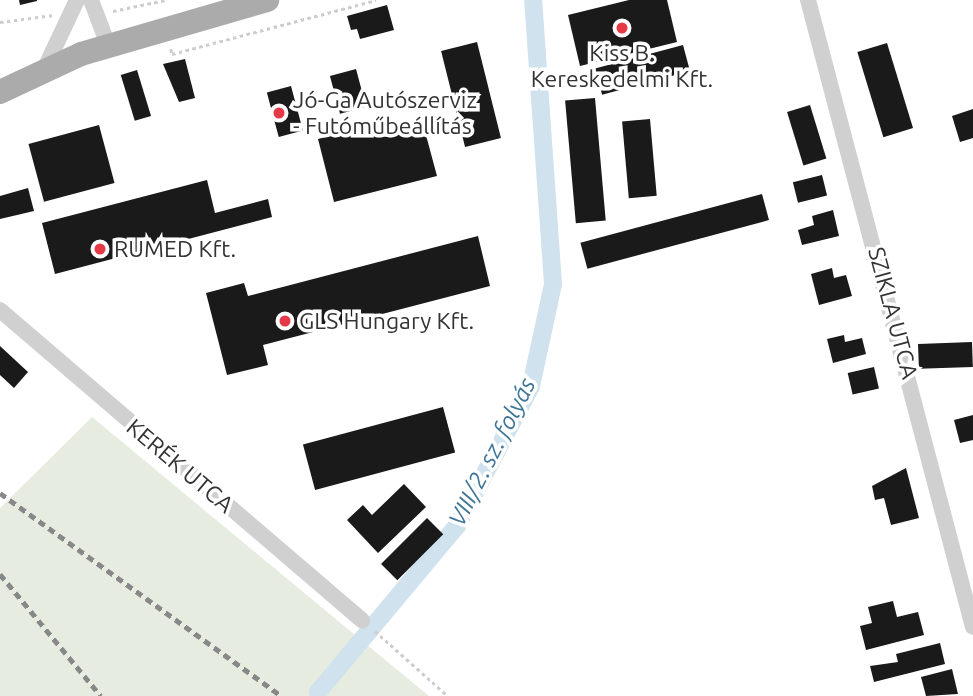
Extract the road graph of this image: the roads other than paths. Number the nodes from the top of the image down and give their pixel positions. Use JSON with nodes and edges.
{"nodes":[{"id":1,"x":77,"y":0,"type":"edge"},
{"id":2,"x":91,"y":0,"type":"edge"},
{"id":3,"x":267,"y":0,"type":"edge"},
{"id":4,"x":808,"y":0,"type":"edge"},
{"id":5,"x":108,"y":45,"type":"junction"},
{"id":6,"x":44,"y":70,"type":"junction"},
{"id":7,"x":0,"y":92,"type":"edge"},
{"id":8,"x":0,"y":310,"type":"edge"},
{"id":9,"x":362,"y":620,"type":"dead end"},
{"id":10,"x":973,"y":627,"type":"edge"}],
"edges":[{"from":1,"to":6,"type":"street"},
{"from":2,"to":5,"type":"street"},
{"from":3,"to":5,"type":"main road"},
{"from":4,"to":10,"type":"street","name":"SZIKLA UTCA"},
{"from":5,"to":6,"type":"main road"},
{"from":6,"to":7,"type":"main road"},
{"from":8,"to":9,"type":"street","name":"KERÉK UTCA"}]}
